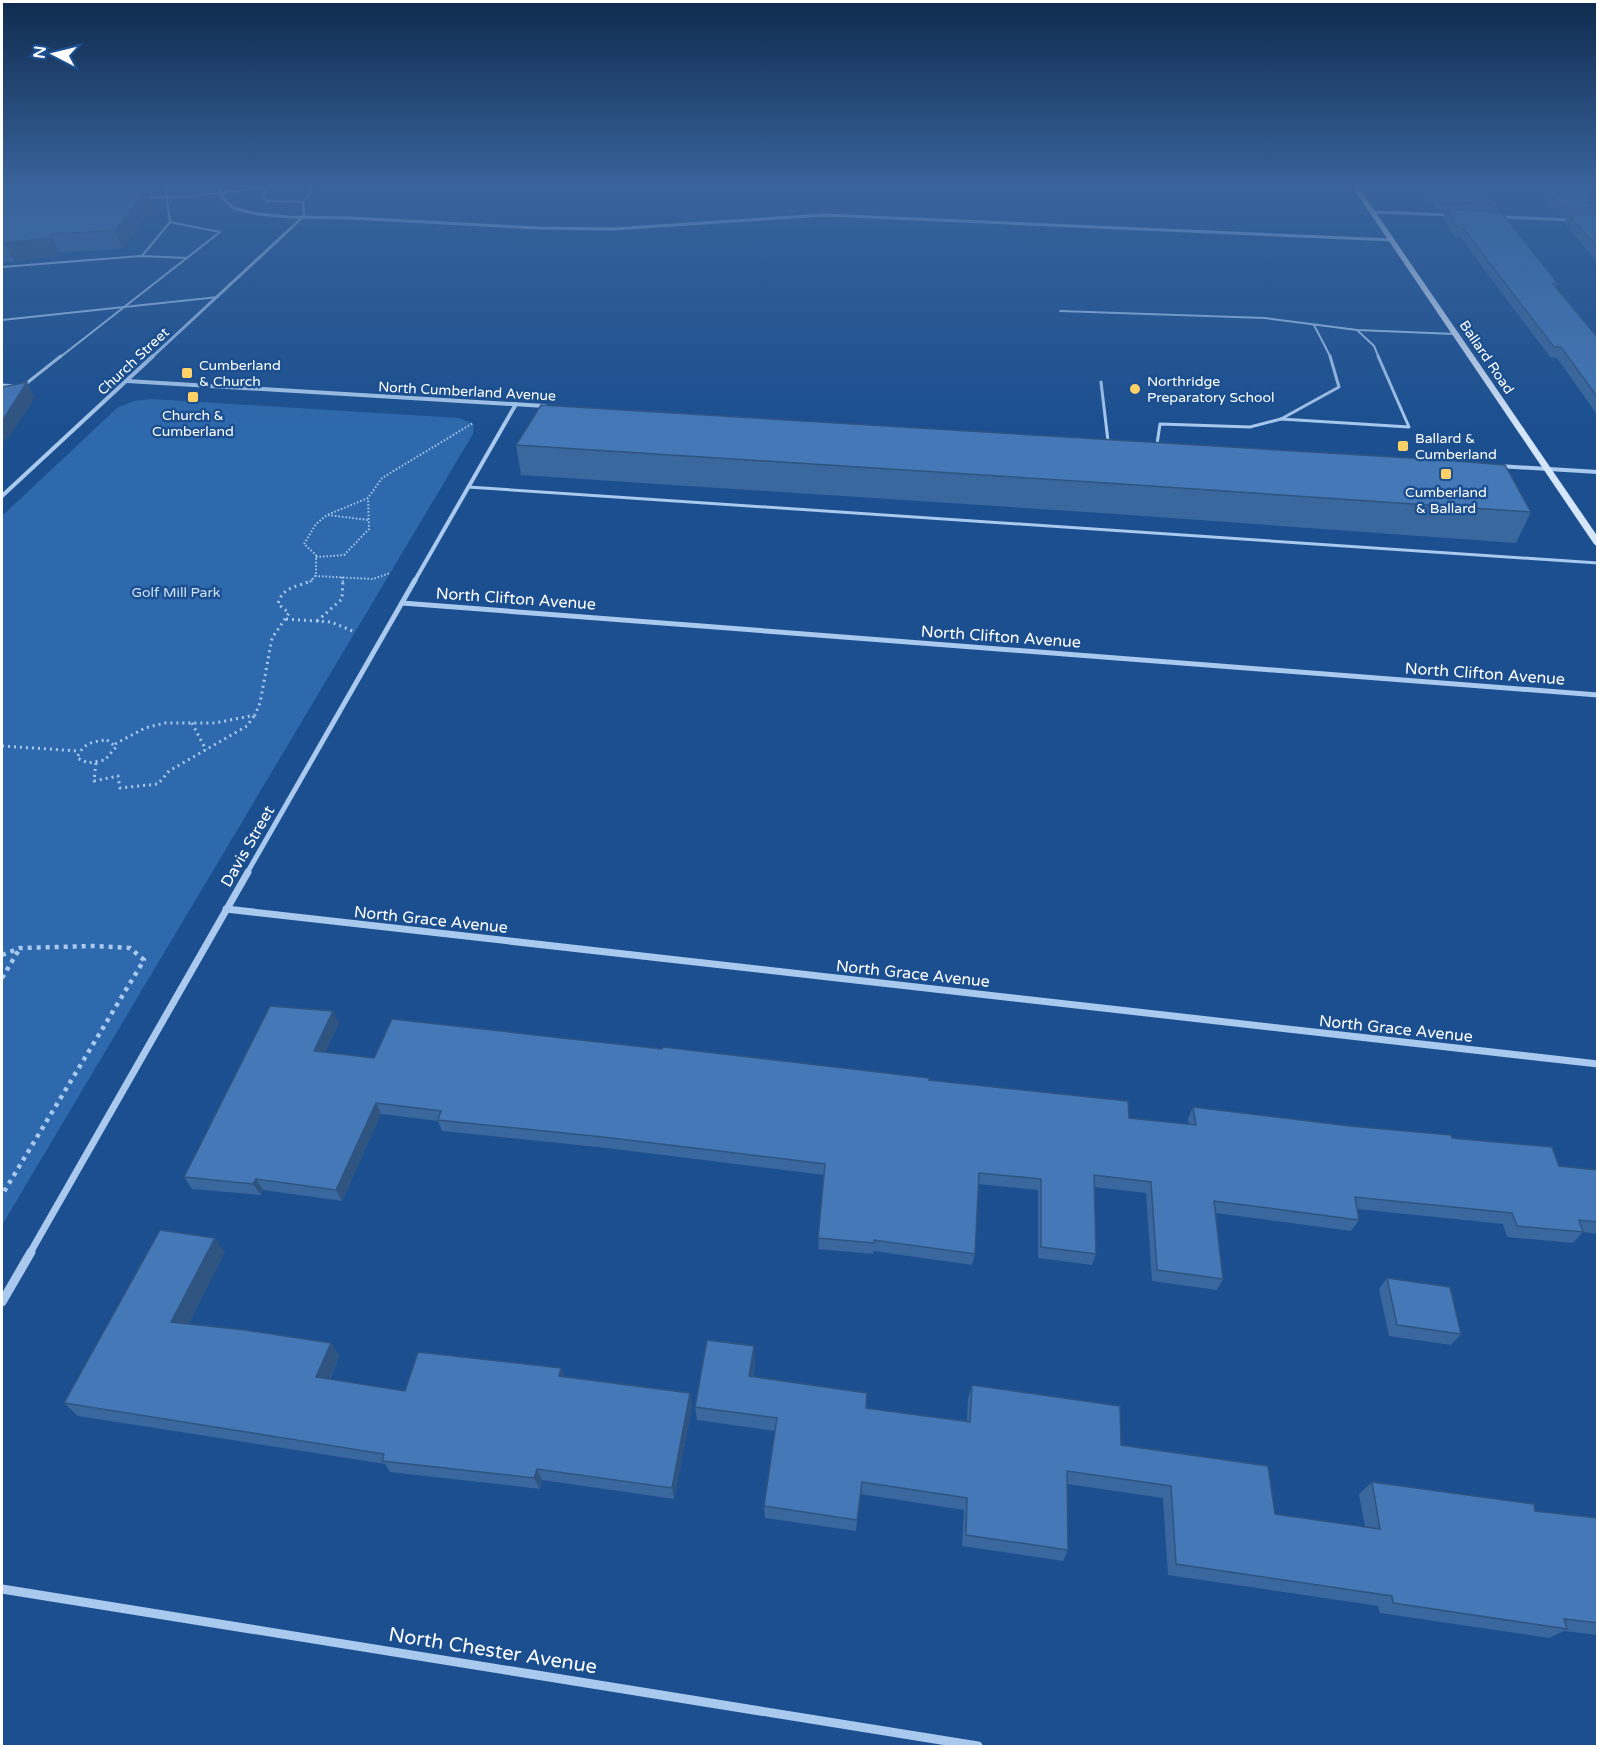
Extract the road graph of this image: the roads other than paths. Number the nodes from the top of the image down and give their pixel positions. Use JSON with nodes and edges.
{"nodes":[{"id":1,"x":176,"y":267,"type":"edge"},
{"id":2,"x":250,"y":267,"type":"edge"},
{"id":3,"x":1410,"y":267,"type":"edge"},
{"id":4,"x":218,"y":297,"type":"junction"},
{"id":5,"x":123,"y":307,"type":"junction"},
{"id":6,"x":1060,"y":310,"type":"dead end"},
{"id":7,"x":2,"y":320,"type":"edge"},
{"id":8,"x":1314,"y":325,"type":"junction"},
{"id":9,"x":1357,"y":330,"type":"junction"},
{"id":10,"x":1455,"y":334,"type":"junction"},
{"id":11,"x":127,"y":381,"type":"junction"},
{"id":12,"x":1101,"y":382,"type":"dead end"},
{"id":13,"x":2,"y":385,"type":"edge"},
{"id":14,"x":516,"y":404,"type":"junction"},
{"id":15,"x":551,"y":407,"type":"edge"},
{"id":16,"x":1281,"y":419,"type":"junction"},
{"id":17,"x":1096,"y":441,"type":"edge"},
{"id":18,"x":1108,"y":441,"type":"junction"},
{"id":19,"x":1118,"y":442,"type":"edge"},
{"id":20,"x":1147,"y":444,"type":"edge"},
{"id":21,"x":1157,"y":444,"type":"junction"},
{"id":22,"x":1169,"y":445,"type":"edge"},
{"id":23,"x":1491,"y":465,"type":"edge"},
{"id":24,"x":1545,"y":468,"type":"junction"},
{"id":25,"x":1598,"y":472,"type":"edge"},
{"id":26,"x":468,"y":487,"type":"junction"},
{"id":27,"x":2,"y":496,"type":"edge"},
{"id":28,"x":1598,"y":544,"type":"edge"},
{"id":29,"x":1598,"y":563,"type":"edge"},
{"id":30,"x":402,"y":603,"type":"junction"},
{"id":31,"x":1598,"y":695,"type":"edge"},
{"id":32,"x":226,"y":909,"type":"junction"},
{"id":33,"x":1598,"y":1064,"type":"edge"},
{"id":34,"x":2,"y":1302,"type":"edge"},
{"id":35,"x":2,"y":1589,"type":"edge"},
{"id":36,"x":978,"y":1746,"type":"edge"}],
"edges":[{"from":1,"to":5,"type":"lane"},
{"from":2,"to":4,"type":"street","name":"Church Street"},
{"from":3,"to":10,"type":"street","name":"Ballard Road"},
{"from":4,"to":5,"type":"lane"},
{"from":4,"to":11,"type":"street","name":"Church Street"},
{"from":5,"to":7,"type":"lane"},
{"from":5,"to":13,"type":"lane"},
{"from":6,"to":8,"type":"lane"},
{"from":8,"to":9,"type":"lane"},
{"from":8,"to":16,"type":"lane"},
{"from":9,"to":10,"type":"lane"},
{"from":9,"to":16,"type":"lane"},
{"from":10,"to":24,"type":"street","name":"Ballard Road"},
{"from":11,"to":14,"type":"street","name":"North Cumberland Avenue"},
{"from":11,"to":27,"type":"street","name":"Church Street"},
{"from":12,"to":18,"type":"lane"},
{"from":14,"to":15,"type":"street","name":"North Cumberland Avenue"},
{"from":14,"to":26,"type":"street","name":"Davis Street"},
{"from":16,"to":21,"type":"lane"},
{"from":17,"to":18,"type":"street"},
{"from":18,"to":19,"type":"street"},
{"from":20,"to":21,"type":"street"},
{"from":21,"to":22,"type":"street"},
{"from":23,"to":24,"type":"street"},
{"from":24,"to":25,"type":"street"},
{"from":24,"to":28,"type":"street","name":"Ballard Road"},
{"from":26,"to":29,"type":"lane"},
{"from":26,"to":30,"type":"street","name":"Davis Street"},
{"from":30,"to":31,"type":"street","name":"North Clifton Avenue"},
{"from":30,"to":32,"type":"street","name":"Davis Street"},
{"from":32,"to":33,"type":"street","name":"North Grace Avenue"},
{"from":32,"to":34,"type":"street","name":"Davis Street"},
{"from":35,"to":36,"type":"street","name":"North Chester Avenue"}]}
